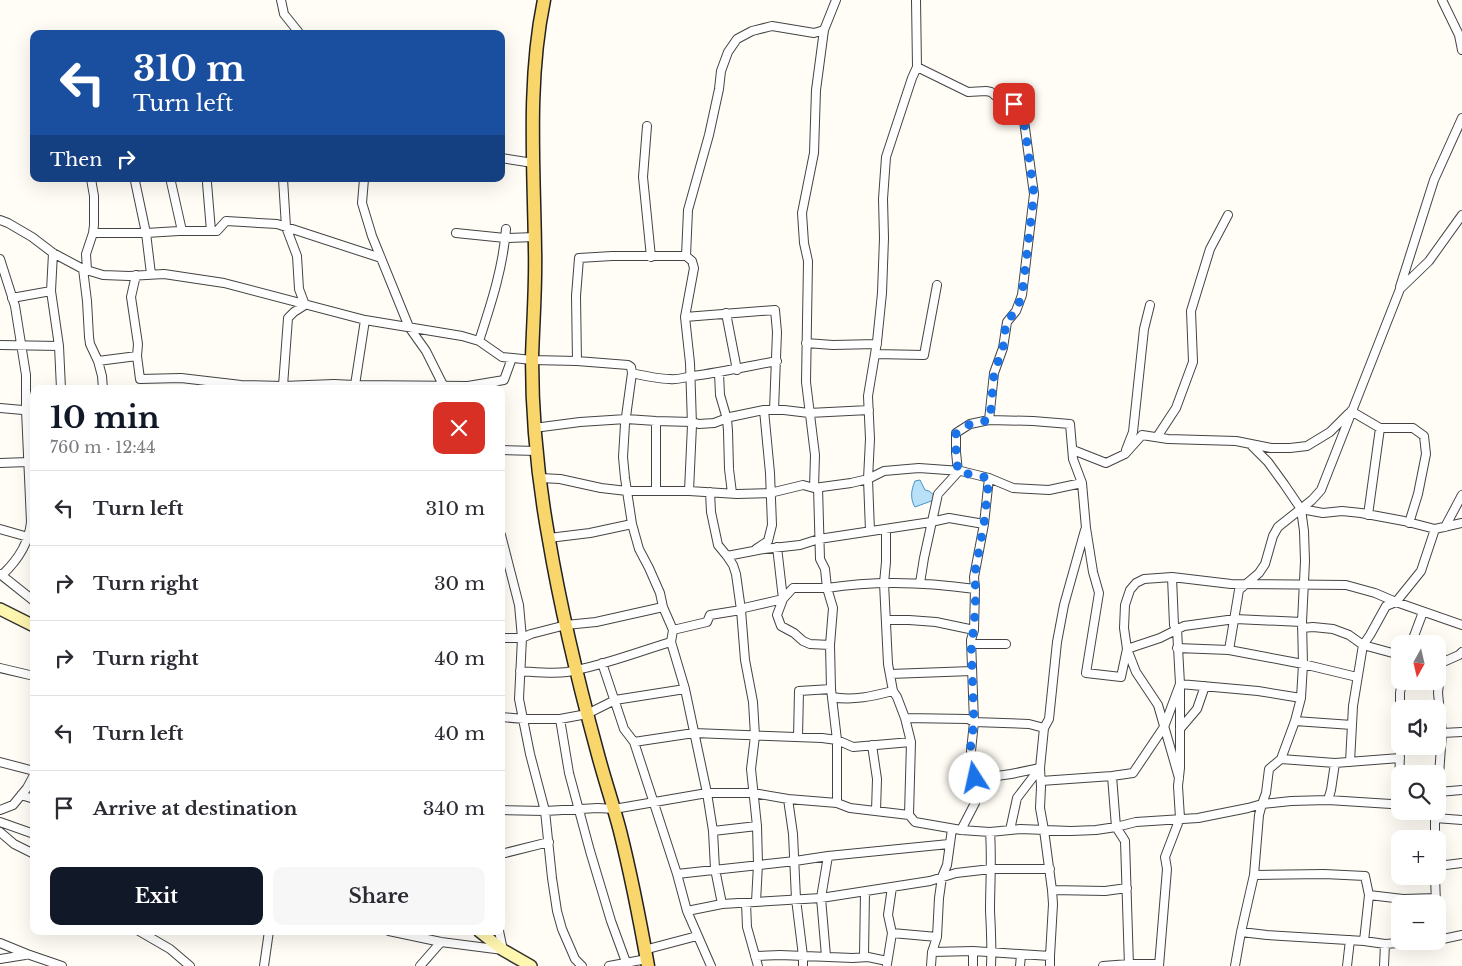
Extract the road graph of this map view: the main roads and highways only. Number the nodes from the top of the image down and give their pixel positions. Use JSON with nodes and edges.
{"nodes":[{"id":1,"x":544,"y":0,"type":"edge"},
{"id":2,"x":646,"y":959,"type":"edge"}],
"edges":[{"from":1,"to":2,"type":"main road"}]}
